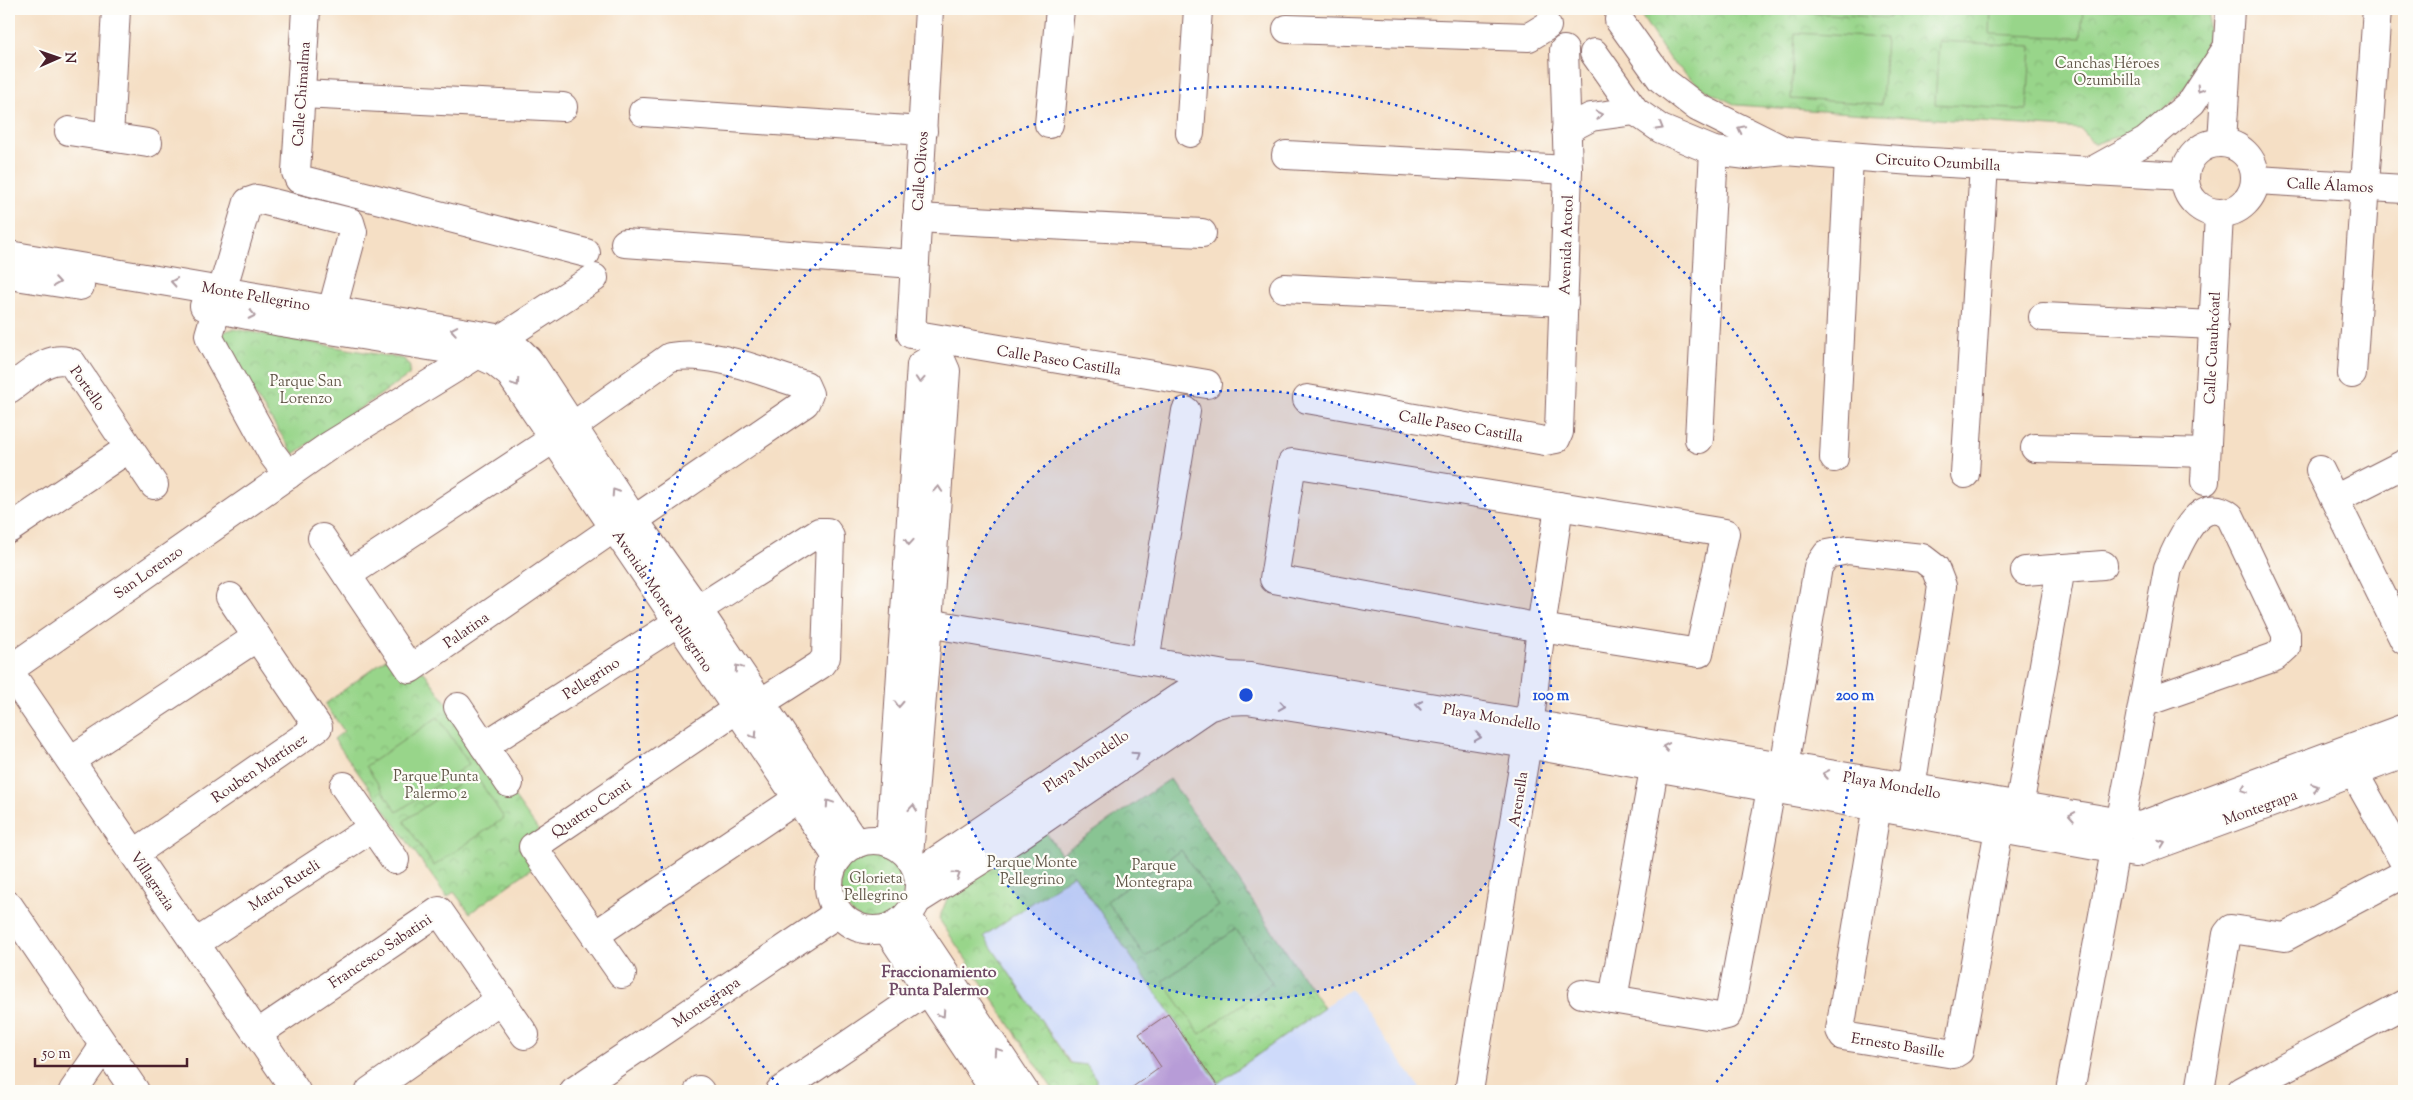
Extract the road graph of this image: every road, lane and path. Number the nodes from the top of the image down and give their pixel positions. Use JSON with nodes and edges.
{"nodes":[{"id":1,"x":116,"y":9,"type":"edge"},
{"id":2,"x":306,"y":9,"type":"edge"},
{"id":3,"x":929,"y":9,"type":"edge"},
{"id":4,"x":1060,"y":9,"type":"edge"},
{"id":5,"x":1198,"y":9,"type":"edge"},
{"id":6,"x":2230,"y":9,"type":"edge"},
{"id":7,"x":2376,"y":9,"type":"edge"},
{"id":8,"x":1619,"y":14,"type":"edge"},
{"id":9,"x":1547,"y":18,"type":"edge"},
{"id":10,"x":1287,"y":29,"type":"dead end"},
{"id":11,"x":2227,"y":48,"type":"junction"},
{"id":12,"x":1564,"y":50,"type":"junction"},
{"id":13,"x":1594,"y":53,"type":"junction"},
{"id":14,"x":302,"y":94,"type":"junction"},
{"id":15,"x":563,"y":108,"type":"dead end"},
{"id":16,"x":1635,"y":111,"type":"junction"},
{"id":17,"x":644,"y":112,"type":"dead end"},
{"id":18,"x":1049,"y":124,"type":"dead end"},
{"id":19,"x":69,"y":130,"type":"dead end"},
{"id":20,"x":1566,"y":130,"type":"junction"},
{"id":21,"x":922,"y":131,"type":"junction"},
{"id":22,"x":1190,"y":133,"type":"dead end"},
{"id":23,"x":109,"y":137,"type":"junction"},
{"id":24,"x":2222,"y":142,"type":"junction"},
{"id":25,"x":148,"y":143,"type":"dead end"},
{"id":26,"x":1784,"y":150,"type":"junction"},
{"id":27,"x":1714,"y":151,"type":"junction"},
{"id":28,"x":1286,"y":156,"type":"dead end"},
{"id":29,"x":1849,"y":157,"type":"junction"},
{"id":30,"x":1984,"y":165,"type":"junction"},
{"id":31,"x":1568,"y":170,"type":"junction"},
{"id":32,"x":2092,"y":171,"type":"junction"},
{"id":33,"x":2184,"y":176,"type":"junction"},
{"id":34,"x":2257,"y":180,"type":"junction"},
{"id":35,"x":2365,"y":186,"type":"junction"},
{"id":36,"x":2404,"y":189,"type":"edge"},
{"id":37,"x":2219,"y":215,"type":"junction"},
{"id":38,"x":917,"y":218,"type":"junction"},
{"id":39,"x":1202,"y":233,"type":"dead end"},
{"id":40,"x":625,"y":244,"type":"dead end"},
{"id":41,"x":9,"y":255,"type":"edge"},
{"id":42,"x":914,"y":264,"type":"junction"},
{"id":43,"x":590,"y":265,"type":"joint"},
{"id":44,"x":9,"y":275,"type":"edge"},
{"id":45,"x":1284,"y":288,"type":"dead end"},
{"id":46,"x":220,"y":299,"type":"junction"},
{"id":47,"x":1564,"y":302,"type":"junction"},
{"id":48,"x":332,"y":310,"type":"junction"},
{"id":49,"x":2044,"y":317,"type":"dead end"},
{"id":50,"x":2214,"y":324,"type":"junction"},
{"id":51,"x":911,"y":334,"type":"joint"},
{"id":52,"x":502,"y":338,"type":"junction"},
{"id":53,"x":478,"y":354,"type":"junction"},
{"id":54,"x":2352,"y":374,"type":"dead end"},
{"id":55,"x":1208,"y":384,"type":"dead end"},
{"id":56,"x":9,"y":389,"type":"edge"},
{"id":57,"x":1306,"y":399,"type":"dead end"},
{"id":58,"x":1186,"y":411,"type":"dead end"},
{"id":59,"x":563,"y":433,"type":"junction"},
{"id":60,"x":1556,"y":439,"type":"joint"},
{"id":61,"x":1699,"y":439,"type":"dead end"},
{"id":62,"x":129,"y":448,"type":"junction"},
{"id":63,"x":2035,"y":448,"type":"dead end"},
{"id":64,"x":2206,"y":453,"type":"junction"},
{"id":65,"x":1834,"y":458,"type":"dead end"},
{"id":66,"x":2404,"y":464,"type":"edge"},
{"id":67,"x":2320,"y":470,"type":"dead end"},
{"id":68,"x":1965,"y":474,"type":"dead end"},
{"id":69,"x":288,"y":475,"type":"junction"},
{"id":70,"x":2205,"y":481,"type":"dead end"},
{"id":71,"x":154,"y":485,"type":"dead end"},
{"id":72,"x":2335,"y":499,"type":"junction"},
{"id":73,"x":1559,"y":506,"type":"junction"},
{"id":74,"x":624,"y":524,"type":"junction"},
{"id":75,"x":9,"y":529,"type":"edge"},
{"id":76,"x":322,"y":538,"type":"dead end"},
{"id":77,"x":2103,"y":565,"type":"dead end"},
{"id":78,"x":2061,"y":568,"type":"junction"},
{"id":79,"x":2025,"y":571,"type":"dead end"},
{"id":80,"x":347,"y":575,"type":"junction"},
{"id":81,"x":230,"y":597,"type":"dead end"},
{"id":82,"x":688,"y":616,"type":"junction"},
{"id":83,"x":916,"y":622,"type":"junction"},
{"id":84,"x":1541,"y":628,"type":"junction"},
{"id":85,"x":257,"y":637,"type":"junction"},
{"id":86,"x":2404,"y":640,"type":"edge"},
{"id":87,"x":1145,"y":662,"type":"junction"},
{"id":88,"x":9,"y":670,"type":"edge"},
{"id":89,"x":1226,"y":676,"type":"junction"},
{"id":90,"x":2143,"y":703,"type":"junction"},
{"id":91,"x":749,"y":706,"type":"junction"},
{"id":92,"x":458,"y":707,"type":"dead end"},
{"id":93,"x":2404,"y":728,"type":"edge"},
{"id":94,"x":1528,"y":734,"type":"junction"},
{"id":95,"x":484,"y":746,"type":"junction"},
{"id":96,"x":2404,"y":754,"type":"edge"},
{"id":97,"x":71,"y":760,"type":"junction"},
{"id":98,"x":2348,"y":762,"type":"junction"},
{"id":99,"x":1095,"y":768,"type":"junction"},
{"id":100,"x":1654,"y":769,"type":"junction"},
{"id":101,"x":1777,"y":778,"type":"junction"},
{"id":102,"x":509,"y":783,"type":"dead end"},
{"id":103,"x":344,"y":786,"type":"dead end"},
{"id":104,"x":1911,"y":788,"type":"junction"},
{"id":105,"x":797,"y":799,"type":"junction"},
{"id":106,"x":1877,"y":806,"type":"junction"},
{"id":107,"x":2019,"y":806,"type":"junction"},
{"id":108,"x":2120,"y":824,"type":"junction"},
{"id":109,"x":372,"y":828,"type":"junction"},
{"id":110,"x":1998,"y":829,"type":"junction"},
{"id":111,"x":2115,"y":850,"type":"junction"},
{"id":112,"x":847,"y":851,"type":"junction"},
{"id":113,"x":135,"y":853,"type":"junction"},
{"id":114,"x":906,"y":857,"type":"junction"},
{"id":115,"x":394,"y":860,"type":"dead end"},
{"id":116,"x":2404,"y":862,"type":"edge"},
{"id":117,"x":2404,"y":874,"type":"edge"},
{"id":118,"x":10,"y":913,"type":"edge"},
{"id":119,"x":838,"y":913,"type":"junction"},
{"id":120,"x":903,"y":915,"type":"junction"},
{"id":121,"x":595,"y":935,"type":"junction"},
{"id":122,"x":196,"y":943,"type":"junction"},
{"id":123,"x":622,"y":974,"type":"dead end"},
{"id":124,"x":927,"y":991,"type":"junction"},
{"id":125,"x":1582,"y":994,"type":"dead end"},
{"id":126,"x":501,"y":999,"type":"junction"},
{"id":127,"x":1613,"y":999,"type":"junction"},
{"id":128,"x":2404,"y":1004,"type":"edge"},
{"id":129,"x":257,"y":1034,"type":"junction"},
{"id":130,"x":526,"y":1035,"type":"dead end"},
{"id":131,"x":104,"y":1046,"type":"junction"},
{"id":132,"x":73,"y":1091,"type":"edge"},
{"id":133,"x":135,"y":1091,"type":"edge"},
{"id":134,"x":296,"y":1091,"type":"edge"},
{"id":135,"x":370,"y":1091,"type":"edge"},
{"id":136,"x":574,"y":1091,"type":"edge"},
{"id":137,"x":780,"y":1091,"type":"edge"},
{"id":138,"x":994,"y":1091,"type":"edge"},
{"id":139,"x":1024,"y":1091,"type":"edge"},
{"id":140,"x":1469,"y":1091,"type":"edge"},
{"id":141,"x":2070,"y":1091,"type":"edge"},
{"id":142,"x":2200,"y":1091,"type":"edge"},
{"id":143,"x":2241,"y":1091,"type":"edge"}],
"edges":[{"from":1,"to":23,"type":"street"},
{"from":2,"to":14,"type":"street","name":"Calle Chimalma"},
{"from":3,"to":21,"type":"street","name":"Calle Olivos"},
{"from":4,"to":18,"type":"street"},
{"from":5,"to":22,"type":"street"},
{"from":6,"to":11,"type":"street"},
{"from":7,"to":35,"type":"street"},
{"from":8,"to":13,"type":"street"},
{"from":26,"to":8,"type":"street","name":"Circuito Ozumbilla","one_way":true},
{"from":9,"to":10,"type":"street"},
{"from":9,"to":12,"type":"street"},
{"from":11,"to":24,"type":"street"},
{"from":11,"to":32,"type":"street","one_way":true},
{"from":12,"to":13,"type":"street"},
{"from":12,"to":20,"type":"street","name":"Avenida Atotol"},
{"from":13,"to":16,"type":"street","name":"Circuito Ozumbilla"},
{"from":14,"to":15,"type":"street"},
{"from":14,"to":43,"type":"street","name":"Calle Chimalma"},
{"from":20,"to":16,"type":"street","one_way":true},
{"from":16,"to":27,"type":"street","name":"Circuito Ozumbilla","one_way":true},
{"from":17,"to":21,"type":"street"},
{"from":19,"to":23,"type":"street"},
{"from":20,"to":31,"type":"street","name":"Avenida Atotol"},
{"from":21,"to":38,"type":"street","name":"Calle Olivos"},
{"from":23,"to":25,"type":"street"},
{"from":24,"to":33,"type":"street"},
{"from":24,"to":34,"type":"street"},
{"from":26,"to":27,"type":"street","name":"Circuito Ozumbilla"},
{"from":26,"to":29,"type":"street","name":"Circuito Ozumbilla"},
{"from":27,"to":61,"type":"street"},
{"from":28,"to":31,"type":"street"},
{"from":29,"to":30,"type":"street","name":"Circuito Ozumbilla"},
{"from":29,"to":65,"type":"street"},
{"from":30,"to":32,"type":"street","name":"Circuito Ozumbilla"},
{"from":30,"to":68,"type":"street"},
{"from":31,"to":47,"type":"street","name":"Avenida Atotol"},
{"from":32,"to":33,"type":"street","name":"Circuito Ozumbilla"},
{"from":33,"to":37,"type":"street"},
{"from":34,"to":35,"type":"street","name":"Calle Álamos"},
{"from":34,"to":37,"type":"street"},
{"from":35,"to":36,"type":"street","name":"Calle Álamos"},
{"from":35,"to":54,"type":"street"},
{"from":37,"to":50,"type":"street","name":"Calle Cuauhcóatl"},
{"from":38,"to":39,"type":"street"},
{"from":38,"to":42,"type":"street","name":"Calle Olivos"},
{"from":40,"to":42,"type":"street"},
{"from":46,"to":41,"type":"street","name":"Monte Pellegrino","one_way":true},
{"from":42,"to":51,"type":"street","name":"Calle Olivos"},
{"from":43,"to":52,"type":"street","name":"San Lorenzo"},
{"from":44,"to":46,"type":"street","name":"Monte Pellegrino","one_way":true},
{"from":45,"to":47,"type":"street"},
{"from":46,"to":48,"type":"street","name":"Monte Pellegrino"},
{"from":46,"to":48,"type":"street"},
{"from":46,"to":53,"type":"street","name":"Monte Pellegrino","one_way":true},
{"from":46,"to":69,"type":"street"},
{"from":47,"to":60,"type":"street","name":"Avenida Atotol"},
{"from":52,"to":48,"type":"street","name":"Monte Pellegrino","one_way":true},
{"from":49,"to":50,"type":"street"},
{"from":50,"to":64,"type":"street","name":"Calle Cuauhcóatl"},
{"from":51,"to":55,"type":"street","name":"Calle Paseo Castilla"},
{"from":52,"to":53,"type":"street","name":"San Lorenzo"},
{"from":52,"to":59,"type":"street","name":"Avenida Monte Pellegrino"},
{"from":53,"to":59,"type":"street","name":"Avenida Monte Pellegrino","one_way":true},
{"from":53,"to":69,"type":"street","name":"San Lorenzo"},
{"from":56,"to":62,"type":"street","name":"Portello"},
{"from":57,"to":60,"type":"street","name":"Calle Paseo Castilla"},
{"from":58,"to":87,"type":"street"},
{"from":59,"to":74,"type":"street","name":"Avenida Monte Pellegrino"},
{"from":59,"to":74,"type":"street"},
{"from":59,"to":80,"type":"street"},
{"from":62,"to":71,"type":"street","name":"Portello"},
{"from":62,"to":75,"type":"street"},
{"from":63,"to":64,"type":"street"},
{"from":64,"to":70,"type":"street","name":"Calle Cuauhcóatl"},
{"from":66,"to":72,"type":"street"},
{"from":67,"to":72,"type":"street"},
{"from":69,"to":88,"type":"street","name":"San Lorenzo"},
{"from":72,"to":86,"type":"street"},
{"from":73,"to":84,"type":"street","name":"Arenella"},
{"from":73,"to":84,"type":"street"},
{"from":73,"to":84,"type":"street"},
{"from":74,"to":80,"type":"street","name":"Palatina"},
{"from":74,"to":82,"type":"street","name":"Avenida Monte Pellegrino"},
{"from":76,"to":80,"type":"street","name":"Palatina"},
{"from":77,"to":78,"type":"street"},
{"from":78,"to":79,"type":"street"},
{"from":78,"to":107,"type":"street"},
{"from":81,"to":85,"type":"street","name":"Rouben Martínez"},
{"from":82,"to":91,"type":"street","name":"Avenida Monte Pellegrino"},
{"from":82,"to":91,"type":"street","name":"Pellegrino"},
{"from":82,"to":95,"type":"street","name":"Pellegrino"},
{"from":83,"to":83,"type":"street","one_way":true},
{"from":83,"to":87,"type":"street"},
{"from":83,"to":114,"type":"street"},
{"from":84,"to":94,"type":"street","name":"Arenella"},
{"from":85,"to":97,"type":"street"},
{"from":85,"to":113,"type":"street","name":"Rouben Martínez"},
{"from":87,"to":89,"type":"street"},
{"from":88,"to":97,"type":"street","name":"Villagrazia"},
{"from":94,"to":89,"type":"street","name":"Playa Mondello","one_way":true},
{"from":89,"to":99,"type":"street","name":"Playa Mondello"},
{"from":90,"to":90,"type":"street"},
{"from":90,"to":108,"type":"street"},
{"from":91,"to":105,"type":"street","name":"Avenida Monte Pellegrino","one_way":true},
{"from":112,"to":91,"type":"street","name":"Avenida Monte Pellegrino","one_way":true},
{"from":91,"to":121,"type":"street","name":"Quattro Canti"},
{"from":92,"to":95,"type":"street"},
{"from":93,"to":98,"type":"street","name":"Montegrapa"},
{"from":99,"to":94,"type":"street","name":"Playa Mondello","one_way":true},
{"from":94,"to":100,"type":"street","name":"Playa Mondello"},
{"from":101,"to":94,"type":"street","name":"Playa Mondello","one_way":true},
{"from":94,"to":140,"type":"street","name":"Arenella"},
{"from":95,"to":102,"type":"street"},
{"from":96,"to":98,"type":"street","name":"Montegrapa"},
{"from":97,"to":113,"type":"street","name":"Villagrazia"},
{"from":98,"to":108,"type":"street","name":"Montegrapa","one_way":true},
{"from":111,"to":98,"type":"street","name":"Montegrapa","one_way":true},
{"from":98,"to":116,"type":"street"},
{"from":99,"to":114,"type":"street","name":"Playa Mondello"},
{"from":120,"to":99,"type":"street","name":"Playa Mondello","one_way":true},
{"from":100,"to":101,"type":"street","name":"Playa Mondello"},
{"from":100,"to":127,"type":"street"},
{"from":104,"to":101,"type":"street","name":"Playa Mondello","one_way":true},
{"from":101,"to":104,"type":"street"},
{"from":101,"to":106,"type":"street","name":"Playa Mondello"},
{"from":101,"to":127,"type":"street"},
{"from":103,"to":109,"type":"street"},
{"from":104,"to":107,"type":"street","name":"Playa Mondello"},
{"from":105,"to":112,"type":"street","name":"Avenida Monte Pellegrino"},
{"from":105,"to":121,"type":"street"},
{"from":106,"to":110,"type":"street","name":"Playa Mondello"},
{"from":106,"to":110,"type":"street","name":"Ernesto Basille"},
{"from":108,"to":107,"type":"street","name":"Playa Mondello","one_way":true},
{"from":108,"to":111,"type":"street"},
{"from":109,"to":115,"type":"street"},
{"from":109,"to":122,"type":"street","name":"Mario Ruteli"},
{"from":110,"to":111,"type":"street","name":"Playa Mondello"},
{"from":111,"to":141,"type":"street"},
{"from":112,"to":114,"type":"street"},
{"from":112,"to":119,"type":"street"},
{"from":113,"to":122,"type":"street","name":"Villagrazia"},
{"from":114,"to":120,"type":"street"},
{"from":117,"to":142,"type":"street"},
{"from":118,"to":131,"type":"street"},
{"from":119,"to":120,"type":"street"},
{"from":119,"to":136,"type":"street","name":"Montegrapa"},
{"from":120,"to":124,"type":"street"},
{"from":139,"to":120,"type":"street","one_way":true},
{"from":121,"to":123,"type":"street","name":"Quattro Canti"},
{"from":122,"to":129,"type":"street","name":"Villagrazia"},
{"from":124,"to":137,"type":"street"},
{"from":124,"to":138,"type":"street","one_way":true},
{"from":125,"to":127,"type":"street"},
{"from":126,"to":129,"type":"street","name":"Francesco Sabatini"},
{"from":126,"to":130,"type":"street","name":"Francesco Sabatini"},
{"from":126,"to":135,"type":"street"},
{"from":128,"to":143,"type":"street"},
{"from":129,"to":134,"type":"street","name":"Villagrazia"},
{"from":131,"to":132,"type":"street"},
{"from":131,"to":133,"type":"street"}]}
